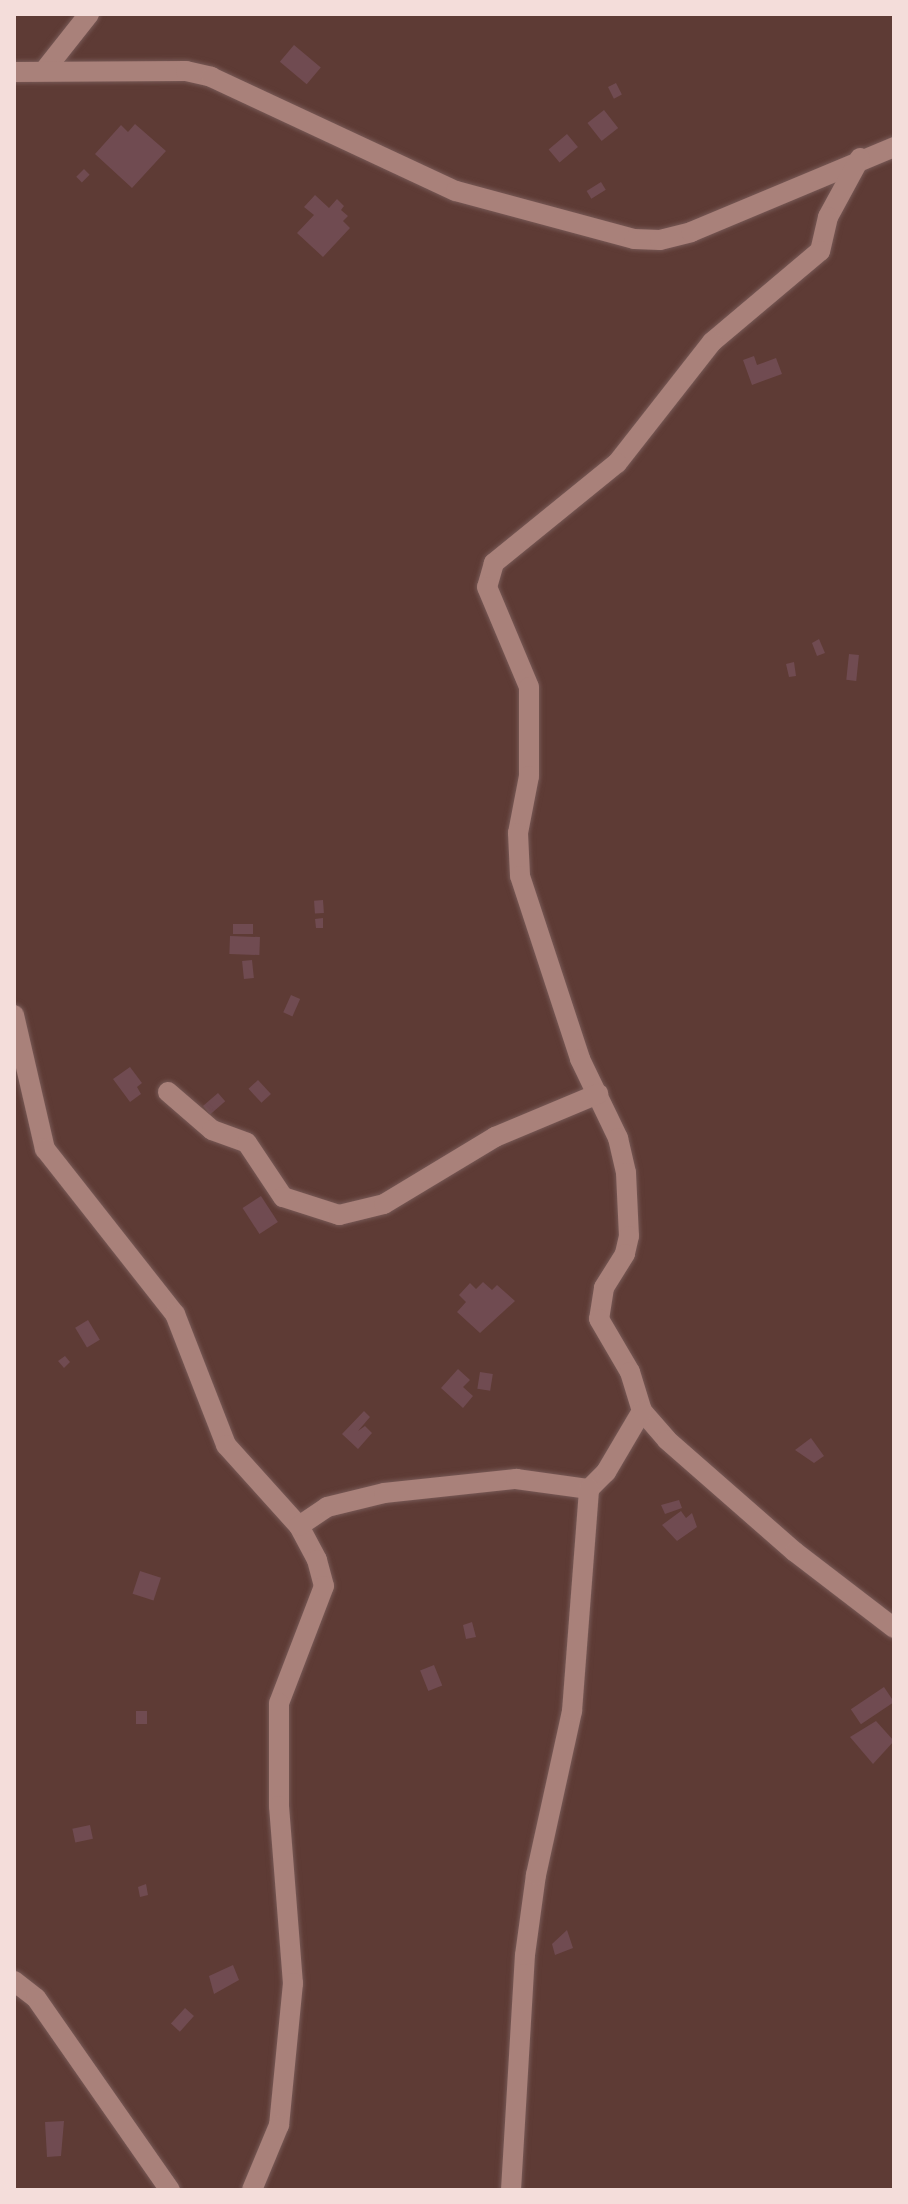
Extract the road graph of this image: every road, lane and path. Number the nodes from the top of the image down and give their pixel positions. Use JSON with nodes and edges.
{"nodes":[{"id":1,"x":89,"y":14,"type":"edge"},
{"id":2,"x":44,"y":71,"type":"junction"},
{"id":3,"x":14,"y":72,"type":"edge"},
{"id":4,"x":894,"y":147,"type":"edge"},
{"id":5,"x":860,"y":158,"type":"junction"},
{"id":6,"x":14,"y":1015,"type":"edge"},
{"id":7,"x":168,"y":1092,"type":"dead end"},
{"id":8,"x":598,"y":1094,"type":"junction"},
{"id":9,"x":642,"y":1411,"type":"junction"},
{"id":10,"x":589,"y":1489,"type":"junction"},
{"id":11,"x":299,"y":1526,"type":"junction"},
{"id":12,"x":894,"y":1628,"type":"edge"},
{"id":13,"x":14,"y":1981,"type":"edge"},
{"id":14,"x":170,"y":2190,"type":"edge"},
{"id":15,"x":252,"y":2190,"type":"edge"},
{"id":16,"x":511,"y":2190,"type":"edge"}],
"edges":[{"from":1,"to":2,"type":"street"},
{"from":2,"to":3,"type":"street"},
{"from":2,"to":5,"type":"street"},
{"from":4,"to":5,"type":"street"},
{"from":5,"to":8,"type":"street"},
{"from":6,"to":11,"type":"street"},
{"from":7,"to":8,"type":"street"},
{"from":8,"to":9,"type":"street"},
{"from":9,"to":10,"type":"street"},
{"from":9,"to":12,"type":"street"},
{"from":10,"to":11,"type":"street"},
{"from":10,"to":16,"type":"street"},
{"from":11,"to":15,"type":"street"},
{"from":13,"to":14,"type":"street"}]}
